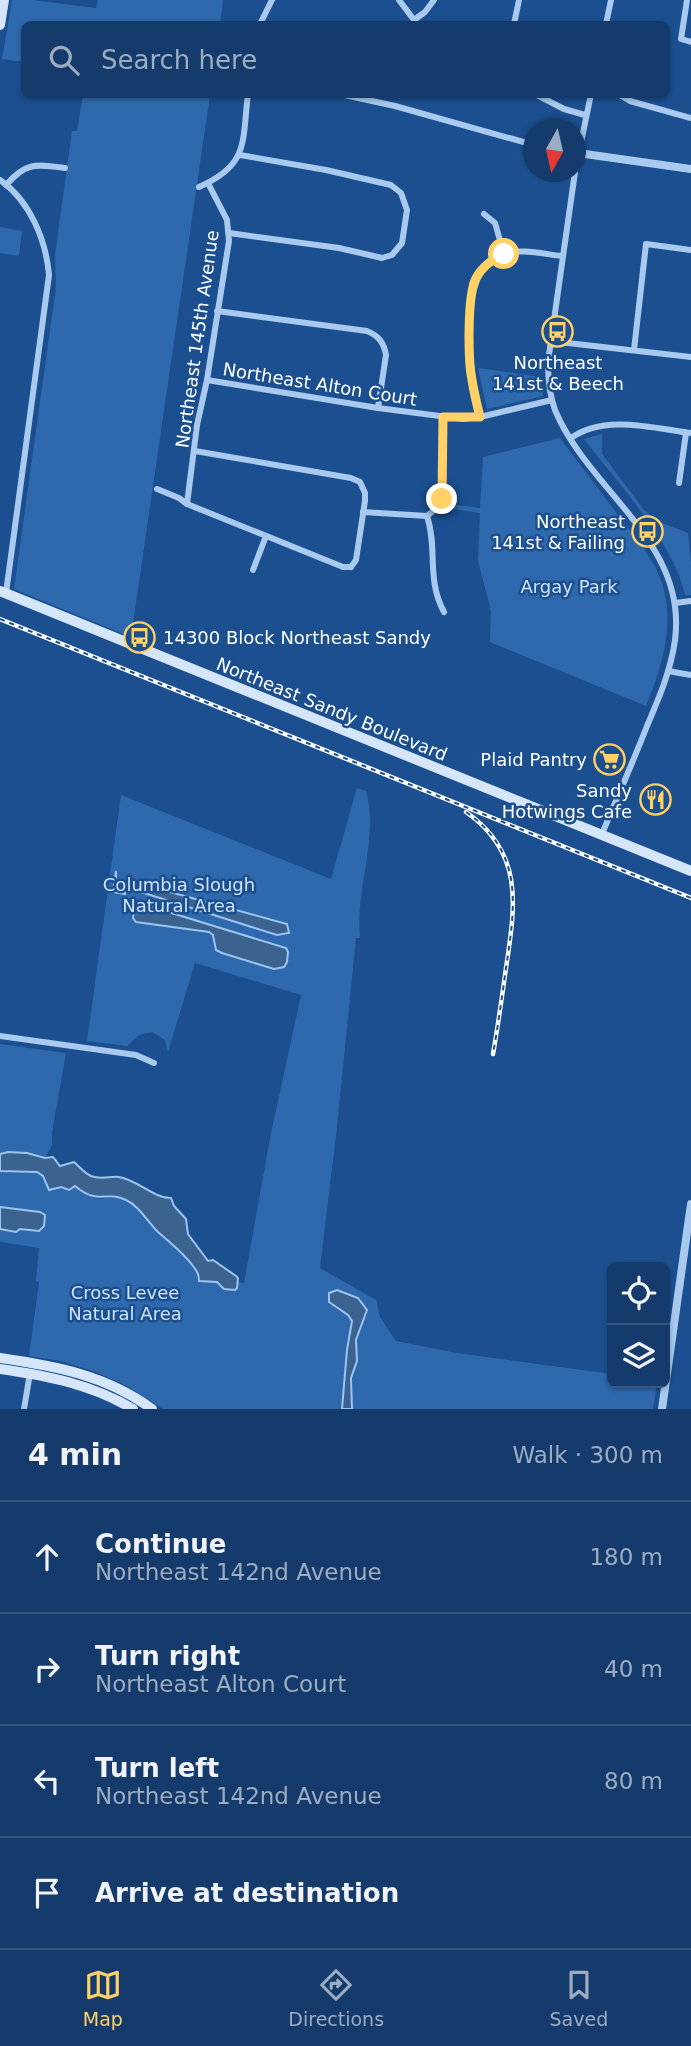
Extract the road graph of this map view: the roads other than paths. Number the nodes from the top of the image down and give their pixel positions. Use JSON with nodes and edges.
{"nodes":[{"id":1,"x":4,"y":0,"type":"edge"},
{"id":2,"x":272,"y":0,"type":"edge"},
{"id":3,"x":399,"y":0,"type":"edge"},
{"id":4,"x":434,"y":0,"type":"edge"},
{"id":5,"x":519,"y":0,"type":"edge"},
{"id":6,"x":611,"y":0,"type":"edge"},
{"id":7,"x":687,"y":0,"type":"edge"},
{"id":8,"x":262,"y":21,"type":"edge"},
{"id":9,"x":414,"y":21,"type":"edge"},
{"id":10,"x":416,"y":21,"type":"edge"},
{"id":11,"x":515,"y":21,"type":"edge"},
{"id":12,"x":607,"y":21,"type":"edge"},
{"id":13,"x":0,"y":25,"type":"edge"},
{"id":14,"x":691,"y":42,"type":"edge"},
{"id":15,"x":247,"y":98,"type":"edge"},
{"id":16,"x":358,"y":98,"type":"edge"},
{"id":17,"x":543,"y":98,"type":"edge"},
{"id":18,"x":590,"y":98,"type":"edge"},
{"id":19,"x":625,"y":98,"type":"edge"},
{"id":20,"x":585,"y":115,"type":"junction"},
{"id":21,"x":691,"y":118,"type":"edge"},
{"id":22,"x":584,"y":119,"type":"edge"},
{"id":23,"x":523,"y":142,"type":"edge"},
{"id":24,"x":586,"y":154,"type":"edge"},
{"id":25,"x":240,"y":155,"type":"junction"},
{"id":26,"x":65,"y":168,"type":"dead end"},
{"id":27,"x":691,"y":169,"type":"edge"},
{"id":28,"x":573,"y":182,"type":"edge"},
{"id":29,"x":3,"y":183,"type":"edge"},
{"id":30,"x":208,"y":183,"type":"junction"},
{"id":31,"x":199,"y":187,"type":"dead end"},
{"id":32,"x":484,"y":214,"type":"dead end"},
{"id":33,"x":229,"y":233,"type":"junction"},
{"id":34,"x":691,"y":250,"type":"edge"},
{"id":35,"x":504,"y":254,"type":"junction"},
{"id":36,"x":562,"y":256,"type":"junction"},
{"id":37,"x":217,"y":311,"type":"junction"},
{"id":38,"x":550,"y":341,"type":"junction"},
{"id":39,"x":634,"y":350,"type":"junction"},
{"id":40,"x":691,"y":357,"type":"edge"},
{"id":41,"x":207,"y":380,"type":"junction"},
{"id":42,"x":552,"y":400,"type":"junction"},
{"id":43,"x":378,"y":408,"type":"junction"},
{"id":44,"x":443,"y":417,"type":"junction"},
{"id":45,"x":480,"y":417,"type":"junction"},
{"id":46,"x":688,"y":433,"type":"edge"},
{"id":47,"x":571,"y":438,"type":"junction"},
{"id":48,"x":195,"y":451,"type":"junction"},
{"id":49,"x":679,"y":483,"type":"dead end"},
{"id":50,"x":157,"y":489,"type":"dead end"},
{"id":51,"x":187,"y":504,"type":"junction"},
{"id":52,"x":363,"y":512,"type":"junction"},
{"id":53,"x":427,"y":516,"type":"junction"},
{"id":54,"x":265,"y":536,"type":"junction"},
{"id":55,"x":351,"y":567,"type":"junction"},
{"id":56,"x":253,"y":570,"type":"dead end"},
{"id":57,"x":355,"y":575,"type":"dead end"},
{"id":58,"x":3,"y":592,"type":"edge"},
{"id":59,"x":691,"y":601,"type":"edge"},
{"id":60,"x":675,"y":603,"type":"junction"},
{"id":61,"x":444,"y":612,"type":"dead end"},
{"id":62,"x":668,"y":671,"type":"junction"},
{"id":63,"x":691,"y":675,"type":"edge"},
{"id":64,"x":602,"y":834,"type":"junction"},
{"id":65,"x":691,"y":871,"type":"edge"},
{"id":66,"x":0,"y":1036,"type":"edge"},
{"id":67,"x":154,"y":1063,"type":"dead end"},
{"id":68,"x":691,"y":1204,"type":"edge"},
{"id":69,"x":689,"y":1232,"type":"edge"},
{"id":70,"x":0,"y":1358,"type":"edge"},
{"id":71,"x":30,"y":1368,"type":"junction"},
{"id":72,"x":0,"y":1369,"type":"edge"},
{"id":73,"x":24,"y":1409,"type":"edge"},
{"id":74,"x":133,"y":1409,"type":"edge"},
{"id":75,"x":152,"y":1409,"type":"edge"},
{"id":76,"x":662,"y":1409,"type":"edge"}],
"edges":[{"from":1,"to":13,"type":"main road"},
{"from":2,"to":8,"type":"street"},
{"from":3,"to":9,"type":"street"},
{"from":4,"to":10,"type":"street"},
{"from":5,"to":11,"type":"street"},
{"from":6,"to":12,"type":"street"},
{"from":7,"to":14,"type":"street"},
{"from":15,"to":25,"type":"street"},
{"from":16,"to":23,"type":"street"},
{"from":17,"to":20,"type":"street"},
{"from":18,"to":20,"type":"street"},
{"from":19,"to":21,"type":"street"},
{"from":20,"to":22,"type":"street"},
{"from":24,"to":27,"type":"street"},
{"from":25,"to":30,"type":"street"},
{"from":25,"to":33,"type":"street"},
{"from":26,"to":29,"type":"street"},
{"from":28,"to":36,"type":"street"},
{"from":29,"to":58,"type":"street"},
{"from":30,"to":31,"type":"street"},
{"from":30,"to":33,"type":"street","name":"Northeast 145th Avenue"},
{"from":32,"to":35,"type":"street"},
{"from":33,"to":37,"type":"street","name":"Northeast 145th Avenue"},
{"from":34,"to":39,"type":"street"},
{"from":35,"to":36,"type":"street"},
{"from":35,"to":45,"type":"street"},
{"from":36,"to":38,"type":"street"},
{"from":37,"to":41,"type":"street","name":"Northeast 145th Avenue"},
{"from":37,"to":43,"type":"street"},
{"from":38,"to":39,"type":"street"},
{"from":38,"to":42,"type":"street"},
{"from":39,"to":40,"type":"street"},
{"from":41,"to":43,"type":"street","name":"Northeast Alton Court"},
{"from":41,"to":48,"type":"street","name":"Northeast 145th Avenue"},
{"from":42,"to":45,"type":"street","name":"Northeast Alton Court"},
{"from":42,"to":47,"type":"street"},
{"from":43,"to":44,"type":"street","name":"Northeast Alton Court"},
{"from":44,"to":45,"type":"street","name":"Northeast Alton Court"},
{"from":44,"to":53,"type":"street"},
{"from":46,"to":47,"type":"street"},
{"from":46,"to":49,"type":"street"},
{"from":47,"to":60,"type":"street"},
{"from":48,"to":51,"type":"street","name":"Northeast 145th Avenue"},
{"from":48,"to":52,"type":"street"},
{"from":50,"to":51,"type":"street"},
{"from":51,"to":54,"type":"street"},
{"from":52,"to":53,"type":"street"},
{"from":52,"to":55,"type":"street"},
{"from":53,"to":61,"type":"street"},
{"from":54,"to":55,"type":"street"},
{"from":54,"to":56,"type":"street"},
{"from":55,"to":57,"type":"street"},
{"from":58,"to":64,"type":"main road","name":"Northeast Sandy Boulevard"},
{"from":59,"to":60,"type":"street"},
{"from":60,"to":62,"type":"street"},
{"from":62,"to":63,"type":"street"},
{"from":62,"to":64,"type":"street"},
{"from":64,"to":65,"type":"main road","name":"Northeast Sandy Boulevard"},
{"from":66,"to":67,"type":"street"},
{"from":68,"to":69,"type":"street"},
{"from":69,"to":76,"type":"street"},
{"from":70,"to":71,"type":"main road"},
{"from":71,"to":72,"type":"main road"},
{"from":71,"to":73,"type":"street"},
{"from":71,"to":74,"type":"main road"},
{"from":71,"to":75,"type":"main road"}]}
